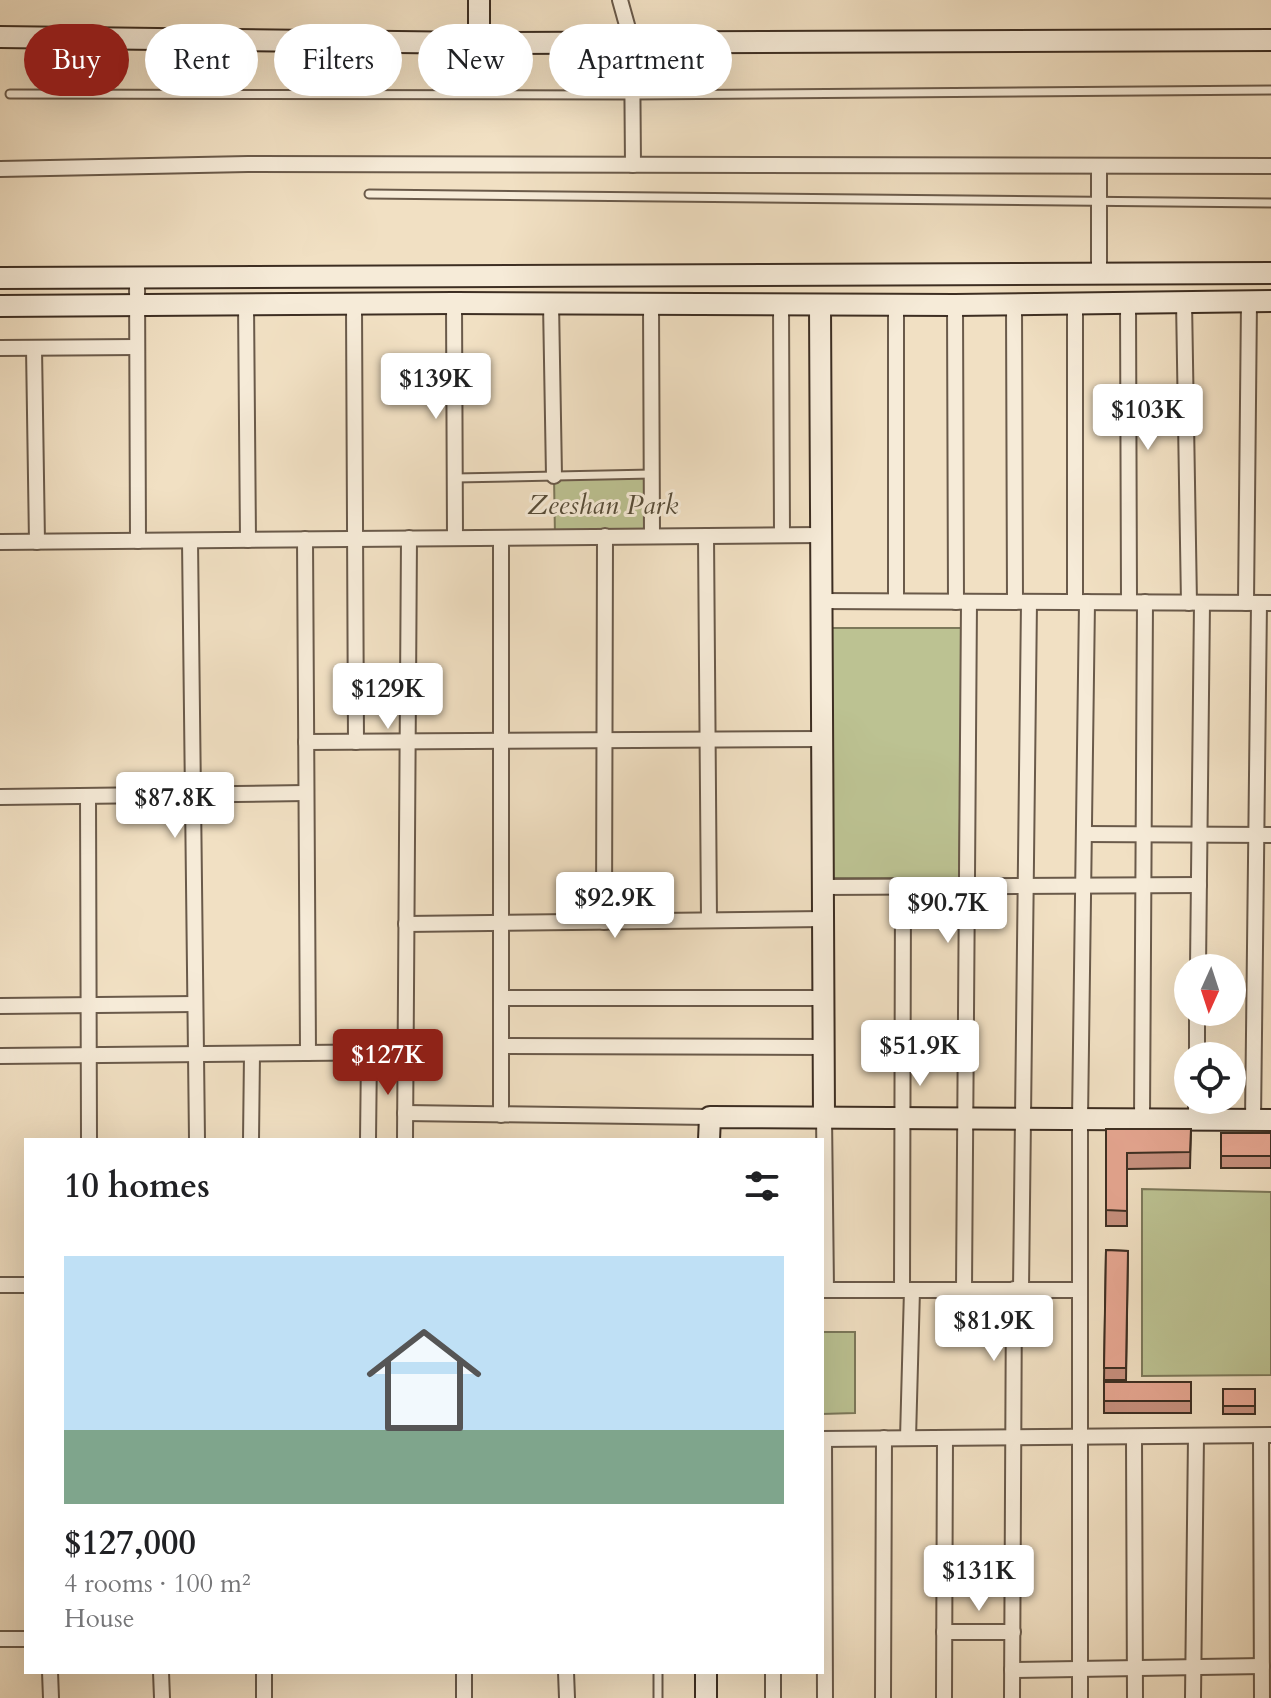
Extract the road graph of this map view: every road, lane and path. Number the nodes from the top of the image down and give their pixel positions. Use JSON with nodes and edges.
{"nodes":[{"id":1,"x":479,"y":0,"type":"edge"},
{"id":2,"x":620,"y":0,"type":"edge"},
{"id":3,"x":479,"y":24,"type":"edge"},
{"id":4,"x":627,"y":24,"type":"edge"},
{"id":5,"x":0,"y":37,"type":"edge"},
{"id":6,"x":1271,"y":40,"type":"edge"},
{"id":7,"x":418,"y":42,"type":"edge"},
{"id":8,"x":732,"y":43,"type":"edge"},
{"id":9,"x":1271,"y":90,"type":"edge"},
{"id":10,"x":10,"y":94,"type":"dead end"},
{"id":11,"x":732,"y":94,"type":"edge"},
{"id":12,"x":549,"y":95,"type":"edge"},
{"id":13,"x":633,"y":96,"type":"edge"},
{"id":14,"x":633,"y":165,"type":"junction"},
{"id":15,"x":1099,"y":166,"type":"junction"},
{"id":16,"x":1271,"y":166,"type":"edge"},
{"id":17,"x":0,"y":169,"type":"edge"},
{"id":18,"x":369,"y":194,"type":"dead end"},
{"id":19,"x":1099,"y":202,"type":"junction"},
{"id":20,"x":1271,"y":203,"type":"edge"},
{"id":21,"x":1099,"y":272,"type":"junction"},
{"id":22,"x":1271,"y":273,"type":"edge"},
{"id":23,"x":137,"y":277,"type":"junction"},
{"id":24,"x":0,"y":278,"type":"edge"},
{"id":25,"x":1184,"y":301,"type":"junction"},
{"id":26,"x":1249,"y":301,"type":"junction"},
{"id":27,"x":1271,"y":301,"type":"edge"},
{"id":28,"x":1128,"y":302,"type":"junction"},
{"id":29,"x":454,"y":303,"type":"junction"},
{"id":30,"x":551,"y":303,"type":"junction"},
{"id":31,"x":896,"y":303,"type":"junction"},
{"id":32,"x":246,"y":304,"type":"junction"},
{"id":33,"x":651,"y":304,"type":"junction"},
{"id":34,"x":1014,"y":304,"type":"junction"},
{"id":35,"x":1075,"y":304,"type":"junction"},
{"id":36,"x":354,"y":305,"type":"junction"},
{"id":37,"x":781,"y":305,"type":"junction"},
{"id":38,"x":820,"y":305,"type":"junction"},
{"id":39,"x":955,"y":305,"type":"junction"},
{"id":40,"x":0,"y":306,"type":"edge"},
{"id":41,"x":137,"y":307,"type":"junction"},
{"id":42,"x":137,"y":347,"type":"junction"},
{"id":43,"x":0,"y":348,"type":"edge"},
{"id":44,"x":34,"y":348,"type":"junction"},
{"id":45,"x":652,"y":474,"type":"junction"},
{"id":46,"x":554,"y":476,"type":"junction"},
{"id":47,"x":455,"y":478,"type":"junction"},
{"id":48,"x":782,"y":535,"type":"junction"},
{"id":49,"x":820,"y":535,"type":"junction"},
{"id":50,"x":605,"y":536,"type":"junction"},
{"id":51,"x":652,"y":536,"type":"junction"},
{"id":52,"x":706,"y":536,"type":"junction"},
{"id":53,"x":409,"y":538,"type":"junction"},
{"id":54,"x":455,"y":538,"type":"junction"},
{"id":55,"x":501,"y":538,"type":"junction"},
{"id":56,"x":305,"y":539,"type":"junction"},
{"id":57,"x":356,"y":539,"type":"junction"},
{"id":58,"x":248,"y":540,"type":"junction"},
{"id":59,"x":138,"y":541,"type":"junction"},
{"id":60,"x":190,"y":541,"type":"junction"},
{"id":61,"x":0,"y":542,"type":"edge"},
{"id":62,"x":37,"y":542,"type":"junction"},
{"id":63,"x":821,"y":601,"type":"junction"},
{"id":64,"x":896,"y":601,"type":"junction"},
{"id":65,"x":962,"y":602,"type":"junction"},
{"id":66,"x":1022,"y":602,"type":"junction"},
{"id":67,"x":1081,"y":602,"type":"junction"},
{"id":68,"x":1129,"y":602,"type":"junction"},
{"id":69,"x":1145,"y":602,"type":"junction"},
{"id":70,"x":1195,"y":603,"type":"junction"},
{"id":71,"x":1259,"y":603,"type":"edge"},
{"id":72,"x":822,"y":739,"type":"junction"},
{"id":73,"x":502,"y":740,"type":"junction"},
{"id":74,"x":604,"y":740,"type":"junction"},
{"id":75,"x":707,"y":740,"type":"junction"},
{"id":76,"x":407,"y":741,"type":"junction"},
{"id":77,"x":306,"y":742,"type":"junction"},
{"id":78,"x":356,"y":742,"type":"junction"},
{"id":79,"x":306,"y":793,"type":"junction"},
{"id":80,"x":193,"y":795,"type":"junction"},
{"id":81,"x":88,"y":796,"type":"junction"},
{"id":82,"x":0,"y":797,"type":"edge"},
{"id":83,"x":1084,"y":834,"type":"junction"},
{"id":84,"x":1144,"y":834,"type":"junction"},
{"id":85,"x":1199,"y":834,"type":"junction"},
{"id":86,"x":1264,"y":835,"type":"edge"},
{"id":87,"x":1083,"y":885,"type":"junction"},
{"id":88,"x":1143,"y":885,"type":"junction"},
{"id":89,"x":1199,"y":885,"type":"junction"},
{"id":90,"x":967,"y":886,"type":"junction"},
{"id":91,"x":1026,"y":886,"type":"junction"},
{"id":92,"x":823,"y":887,"type":"junction"},
{"id":93,"x":903,"y":887,"type":"junction"},
{"id":94,"x":823,"y":919,"type":"junction"},
{"id":95,"x":709,"y":920,"type":"junction"},
{"id":96,"x":604,"y":922,"type":"junction"},
{"id":97,"x":503,"y":923,"type":"junction"},
{"id":98,"x":406,"y":924,"type":"junction"},
{"id":99,"x":1198,"y":954,"type":"edge"},
{"id":100,"x":502,"y":998,"type":"junction"},
{"id":101,"x":824,"y":998,"type":"junction"},
{"id":102,"x":195,"y":1004,"type":"junction"},
{"id":103,"x":90,"y":1005,"type":"junction"},
{"id":104,"x":0,"y":1006,"type":"edge"},
{"id":105,"x":502,"y":1046,"type":"junction"},
{"id":106,"x":824,"y":1047,"type":"junction"},
{"id":107,"x":405,"y":1052,"type":"junction"},
{"id":108,"x":308,"y":1053,"type":"junction"},
{"id":109,"x":369,"y":1053,"type":"junction"},
{"id":110,"x":196,"y":1054,"type":"junction"},
{"id":111,"x":252,"y":1054,"type":"junction"},
{"id":112,"x":89,"y":1055,"type":"junction"},
{"id":113,"x":0,"y":1056,"type":"edge"},
{"id":114,"x":405,"y":1113,"type":"junction"},
{"id":115,"x":1174,"y":1114,"type":"edge"},
{"id":116,"x":1222,"y":1114,"type":"edge"},
{"id":117,"x":501,"y":1115,"type":"junction"},
{"id":118,"x":824,"y":1116,"type":"junction"},
{"id":119,"x":710,"y":1117,"type":"junction"},
{"id":120,"x":901,"y":1117,"type":"junction"},
{"id":121,"x":966,"y":1118,"type":"junction"},
{"id":122,"x":1023,"y":1118,"type":"junction"},
{"id":123,"x":1080,"y":1119,"type":"junction"},
{"id":124,"x":1142,"y":1119,"type":"junction"},
{"id":125,"x":1262,"y":1120,"type":"edge"},
{"id":126,"x":89,"y":1138,"type":"edge"},
{"id":127,"x":197,"y":1138,"type":"edge"},
{"id":128,"x":251,"y":1138,"type":"edge"},
{"id":129,"x":368,"y":1138,"type":"edge"},
{"id":130,"x":405,"y":1138,"type":"edge"},
{"id":131,"x":709,"y":1138,"type":"edge"},
{"id":132,"x":0,"y":1285,"type":"edge"},
{"id":133,"x":24,"y":1285,"type":"edge"},
{"id":134,"x":964,"y":1289,"type":"junction"},
{"id":135,"x":1018,"y":1289,"type":"junction"},
{"id":136,"x":824,"y":1290,"type":"edge"},
{"id":137,"x":907,"y":1290,"type":"junction"},
{"id":138,"x":1080,"y":1290,"type":"junction"},
{"id":139,"x":1196,"y":1436,"type":"junction"},
{"id":140,"x":1266,"y":1436,"type":"edge"},
{"id":141,"x":1080,"y":1437,"type":"junction"},
{"id":142,"x":1134,"y":1437,"type":"junction"},
{"id":143,"x":884,"y":1438,"type":"junction"},
{"id":144,"x":908,"y":1438,"type":"junction"},
{"id":145,"x":945,"y":1438,"type":"junction"},
{"id":146,"x":1013,"y":1438,"type":"junction"},
{"id":147,"x":824,"y":1439,"type":"edge"},
{"id":148,"x":824,"y":1568,"type":"edge"},
{"id":149,"x":1266,"y":1577,"type":"edge"},
{"id":150,"x":944,"y":1632,"type":"junction"},
{"id":151,"x":1013,"y":1632,"type":"junction"},
{"id":152,"x":0,"y":1639,"type":"edge"},
{"id":153,"x":24,"y":1639,"type":"edge"},
{"id":154,"x":1262,"y":1666,"type":"junction"},
{"id":155,"x":1193,"y":1667,"type":"junction"},
{"id":156,"x":1135,"y":1668,"type":"junction"},
{"id":157,"x":1080,"y":1669,"type":"junction"},
{"id":158,"x":1012,"y":1670,"type":"junction"},
{"id":159,"x":50,"y":1674,"type":"edge"},
{"id":160,"x":161,"y":1674,"type":"edge"},
{"id":161,"x":264,"y":1674,"type":"edge"},
{"id":162,"x":464,"y":1674,"type":"edge"},
{"id":163,"x":566,"y":1674,"type":"edge"},
{"id":164,"x":658,"y":1674,"type":"edge"},
{"id":165,"x":706,"y":1674,"type":"edge"},
{"id":166,"x":773,"y":1674,"type":"edge"},
{"id":167,"x":51,"y":1698,"type":"edge"},
{"id":168,"x":162,"y":1698,"type":"edge"},
{"id":169,"x":264,"y":1698,"type":"edge"},
{"id":170,"x":464,"y":1698,"type":"edge"},
{"id":171,"x":567,"y":1698,"type":"edge"},
{"id":172,"x":658,"y":1698,"type":"edge"},
{"id":173,"x":706,"y":1698,"type":"edge"},
{"id":174,"x":773,"y":1698,"type":"edge"},
{"id":175,"x":825,"y":1698,"type":"edge"},
{"id":176,"x":883,"y":1698,"type":"edge"},
{"id":177,"x":944,"y":1698,"type":"edge"},
{"id":178,"x":1012,"y":1698,"type":"edge"},
{"id":179,"x":1080,"y":1698,"type":"edge"},
{"id":180,"x":1135,"y":1698,"type":"edge"},
{"id":181,"x":1193,"y":1698,"type":"edge"},
{"id":182,"x":1262,"y":1698,"type":"edge"}],
"edges":[{"from":1,"to":3,"type":"street"},
{"from":2,"to":4,"type":"street"},
{"from":5,"to":7,"type":"street"},
{"from":6,"to":8,"type":"street"},
{"from":9,"to":11,"type":"lane"},
{"from":10,"to":12,"type":"lane"},
{"from":13,"to":14,"type":"street"},
{"from":14,"to":15,"type":"street"},
{"from":14,"to":17,"type":"street"},
{"from":15,"to":16,"type":"street"},
{"from":15,"to":19,"type":"street"},
{"from":18,"to":19,"type":"lane"},
{"from":19,"to":20,"type":"lane"},
{"from":19,"to":21,"type":"street"},
{"from":21,"to":22,"type":"street"},
{"from":21,"to":23,"type":"street"},
{"from":23,"to":24,"type":"street"},
{"from":23,"to":41,"type":"street"},
{"from":25,"to":26,"type":"street"},
{"from":25,"to":28,"type":"street"},
{"from":25,"to":70,"type":"street"},
{"from":26,"to":27,"type":"street"},
{"from":26,"to":71,"type":"street"},
{"from":28,"to":35,"type":"street"},
{"from":28,"to":68,"type":"street"},
{"from":29,"to":30,"type":"street"},
{"from":29,"to":36,"type":"street"},
{"from":29,"to":47,"type":"street"},
{"from":30,"to":33,"type":"street"},
{"from":30,"to":46,"type":"street"},
{"from":31,"to":38,"type":"street"},
{"from":31,"to":39,"type":"street"},
{"from":31,"to":64,"type":"street"},
{"from":32,"to":36,"type":"street"},
{"from":32,"to":41,"type":"street"},
{"from":32,"to":58,"type":"street"},
{"from":33,"to":37,"type":"street"},
{"from":33,"to":45,"type":"street"},
{"from":34,"to":35,"type":"street"},
{"from":34,"to":39,"type":"street"},
{"from":34,"to":66,"type":"street"},
{"from":35,"to":67,"type":"street"},
{"from":36,"to":57,"type":"street"},
{"from":37,"to":38,"type":"street"},
{"from":37,"to":48,"type":"street"},
{"from":38,"to":49,"type":"street"},
{"from":39,"to":65,"type":"street"},
{"from":40,"to":41,"type":"street"},
{"from":41,"to":42,"type":"street"},
{"from":42,"to":44,"type":"street"},
{"from":42,"to":59,"type":"street"},
{"from":43,"to":44,"type":"street"},
{"from":44,"to":62,"type":"street"},
{"from":45,"to":46,"type":"lane"},
{"from":45,"to":51,"type":"street"},
{"from":46,"to":47,"type":"lane"},
{"from":47,"to":54,"type":"street"},
{"from":48,"to":49,"type":"street"},
{"from":48,"to":52,"type":"street"},
{"from":49,"to":63,"type":"street"},
{"from":50,"to":51,"type":"street"},
{"from":50,"to":55,"type":"street"},
{"from":50,"to":74,"type":"street"},
{"from":51,"to":52,"type":"street"},
{"from":52,"to":75,"type":"street"},
{"from":53,"to":54,"type":"street"},
{"from":53,"to":57,"type":"street"},
{"from":53,"to":76,"type":"street"},
{"from":54,"to":55,"type":"street"},
{"from":55,"to":73,"type":"street"},
{"from":56,"to":57,"type":"street"},
{"from":56,"to":58,"type":"street"},
{"from":56,"to":77,"type":"street"},
{"from":57,"to":78,"type":"street"},
{"from":58,"to":60,"type":"street"},
{"from":59,"to":60,"type":"street"},
{"from":59,"to":62,"type":"street"},
{"from":60,"to":80,"type":"street"},
{"from":61,"to":62,"type":"street"},
{"from":63,"to":64,"type":"street"},
{"from":63,"to":72,"type":"street"},
{"from":64,"to":65,"type":"street"},
{"from":65,"to":66,"type":"street"},
{"from":65,"to":90,"type":"street"},
{"from":66,"to":67,"type":"street"},
{"from":66,"to":91,"type":"street"},
{"from":67,"to":68,"type":"street"},
{"from":67,"to":83,"type":"street"},
{"from":68,"to":69,"type":"street"},
{"from":69,"to":70,"type":"street"},
{"from":69,"to":84,"type":"street"},
{"from":70,"to":71,"type":"street"},
{"from":70,"to":85,"type":"street"},
{"from":71,"to":86,"type":"street"},
{"from":72,"to":75,"type":"street"},
{"from":72,"to":92,"type":"street"},
{"from":73,"to":74,"type":"street"},
{"from":73,"to":76,"type":"street"},
{"from":73,"to":97,"type":"street"},
{"from":74,"to":75,"type":"street"},
{"from":74,"to":96,"type":"street"},
{"from":75,"to":95,"type":"street"},
{"from":76,"to":78,"type":"street"},
{"from":76,"to":98,"type":"street"},
{"from":77,"to":78,"type":"street"},
{"from":77,"to":79,"type":"street"},
{"from":79,"to":80,"type":"street"},
{"from":79,"to":108,"type":"street"},
{"from":80,"to":81,"type":"street"},
{"from":80,"to":102,"type":"street"},
{"from":81,"to":82,"type":"street"},
{"from":81,"to":103,"type":"street"},
{"from":83,"to":84,"type":"street"},
{"from":83,"to":87,"type":"street"},
{"from":84,"to":85,"type":"street"},
{"from":84,"to":88,"type":"street"},
{"from":85,"to":86,"type":"street"},
{"from":85,"to":89,"type":"street"},
{"from":86,"to":125,"type":"street"},
{"from":87,"to":88,"type":"street"},
{"from":87,"to":91,"type":"street"},
{"from":87,"to":123,"type":"street"},
{"from":88,"to":89,"type":"street"},
{"from":88,"to":124,"type":"street"},
{"from":89,"to":99,"type":"street"},
{"from":90,"to":91,"type":"street"},
{"from":90,"to":93,"type":"street"},
{"from":90,"to":121,"type":"street"},
{"from":91,"to":122,"type":"street"},
{"from":92,"to":93,"type":"street"},
{"from":92,"to":94,"type":"street"},
{"from":93,"to":120,"type":"street"},
{"from":94,"to":95,"type":"street"},
{"from":94,"to":101,"type":"street"},
{"from":95,"to":96,"type":"street"},
{"from":96,"to":97,"type":"street"},
{"from":97,"to":98,"type":"street"},
{"from":97,"to":100,"type":"street"},
{"from":98,"to":107,"type":"street"},
{"from":100,"to":101,"type":"street"},
{"from":100,"to":105,"type":"street"},
{"from":101,"to":106,"type":"street"},
{"from":102,"to":103,"type":"street"},
{"from":102,"to":110,"type":"street"},
{"from":103,"to":104,"type":"street"},
{"from":103,"to":112,"type":"street"},
{"from":105,"to":106,"type":"street"},
{"from":105,"to":117,"type":"street"},
{"from":106,"to":118,"type":"street"},
{"from":107,"to":109,"type":"street"},
{"from":107,"to":114,"type":"street"},
{"from":108,"to":109,"type":"street"},
{"from":108,"to":111,"type":"street"},
{"from":109,"to":129,"type":"street"},
{"from":110,"to":111,"type":"street"},
{"from":110,"to":112,"type":"street"},
{"from":110,"to":127,"type":"street"},
{"from":111,"to":128,"type":"street"},
{"from":112,"to":113,"type":"street"},
{"from":112,"to":126,"type":"street"},
{"from":114,"to":117,"type":"street"},
{"from":114,"to":130,"type":"street"},
{"from":115,"to":124,"type":"street"},
{"from":116,"to":125,"type":"street"},
{"from":117,"to":119,"type":"street"},
{"from":118,"to":119,"type":"street"},
{"from":118,"to":120,"type":"street"},
{"from":118,"to":136,"type":"street"},
{"from":119,"to":131,"type":"street"},
{"from":120,"to":121,"type":"street"},
{"from":120,"to":137,"type":"street"},
{"from":121,"to":122,"type":"street"},
{"from":121,"to":134,"type":"street"},
{"from":122,"to":123,"type":"street"},
{"from":122,"to":135,"type":"street"},
{"from":123,"to":124,"type":"street"},
{"from":123,"to":138,"type":"street"},
{"from":132,"to":133,"type":"street"},
{"from":134,"to":135,"type":"street"},
{"from":134,"to":137,"type":"street"},
{"from":135,"to":138,"type":"street"},
{"from":135,"to":146,"type":"street"},
{"from":136,"to":137,"type":"street"},
{"from":137,"to":144,"type":"street"},
{"from":138,"to":141,"type":"street"},
{"from":139,"to":140,"type":"street"},
{"from":139,"to":142,"type":"street"},
{"from":139,"to":155,"type":"street"},
{"from":140,"to":149,"type":"street"},
{"from":141,"to":142,"type":"street"},
{"from":141,"to":146,"type":"street"},
{"from":141,"to":157,"type":"street"},
{"from":142,"to":156,"type":"street"},
{"from":143,"to":144,"type":"street"},
{"from":143,"to":147,"type":"street"},
{"from":143,"to":176,"type":"street"},
{"from":144,"to":145,"type":"street"},
{"from":145,"to":146,"type":"street"},
{"from":145,"to":150,"type":"street"},
{"from":146,"to":151,"type":"street"},
{"from":148,"to":175,"type":"street"},
{"from":149,"to":154,"type":"street"},
{"from":150,"to":151,"type":"street"},
{"from":150,"to":177,"type":"street"},
{"from":151,"to":158,"type":"street"},
{"from":152,"to":153,"type":"street"},
{"from":154,"to":155,"type":"street"},
{"from":154,"to":182,"type":"street"},
{"from":155,"to":156,"type":"street"},
{"from":155,"to":181,"type":"street"},
{"from":156,"to":157,"type":"street"},
{"from":156,"to":180,"type":"street"},
{"from":157,"to":158,"type":"street"},
{"from":157,"to":179,"type":"street"},
{"from":158,"to":178,"type":"street"},
{"from":159,"to":167,"type":"street"},
{"from":160,"to":168,"type":"street"},
{"from":161,"to":169,"type":"street"},
{"from":162,"to":170,"type":"street"},
{"from":163,"to":171,"type":"street"},
{"from":164,"to":172,"type":"lane"},
{"from":165,"to":173,"type":"street"},
{"from":166,"to":174,"type":"street"}]}
